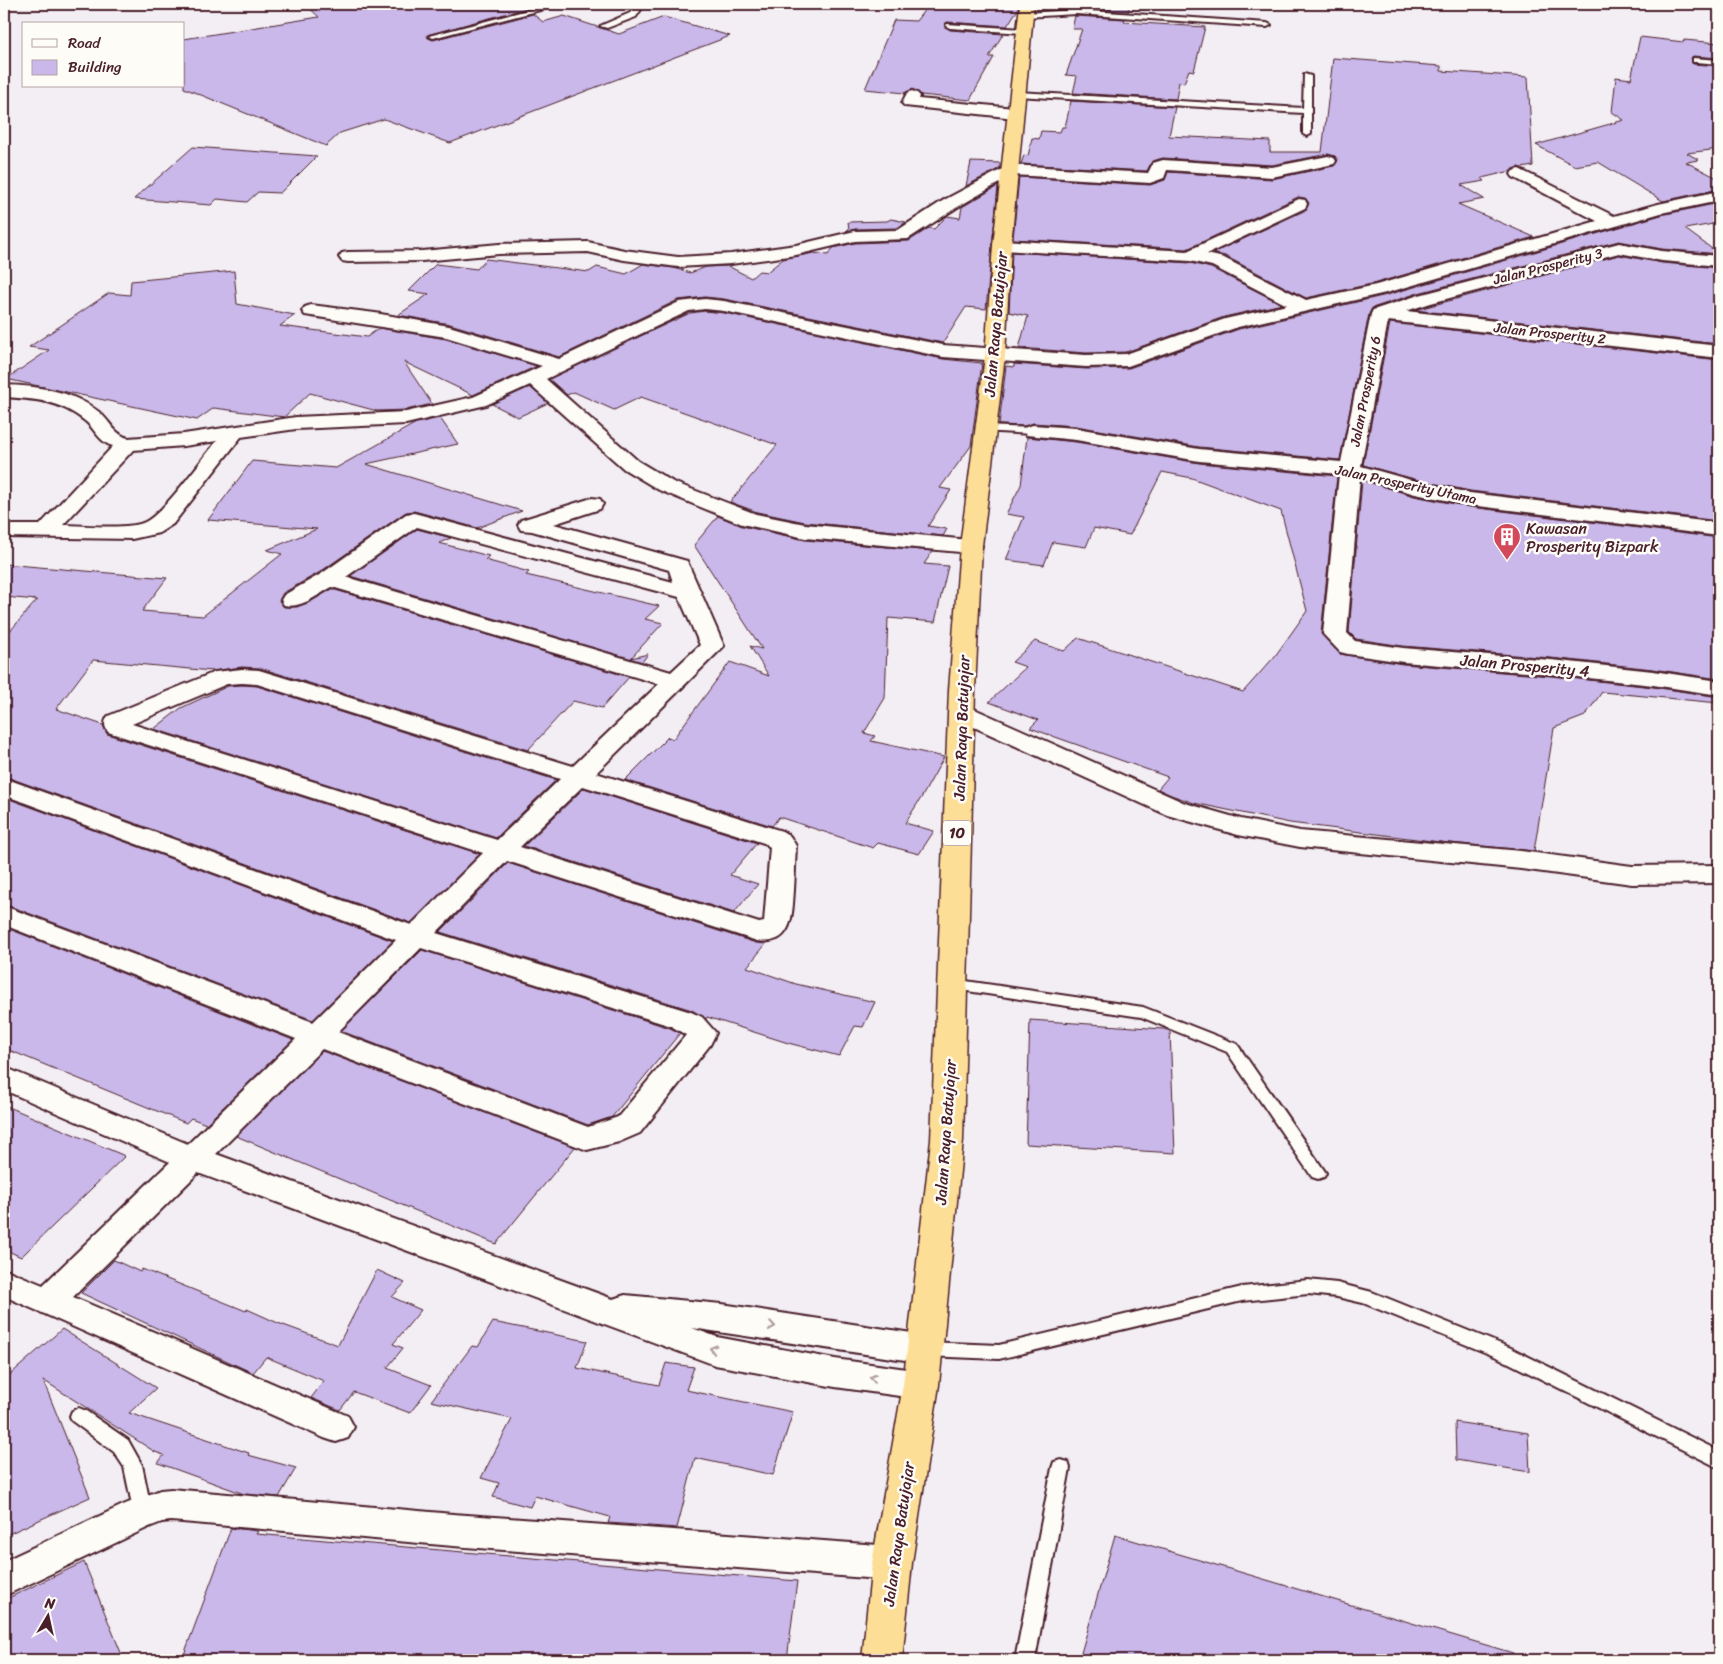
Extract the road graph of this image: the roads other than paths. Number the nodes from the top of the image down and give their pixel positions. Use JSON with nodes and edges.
{"nodes":[{"id":1,"x":559,"y":4,"type":"edge"},
{"id":2,"x":639,"y":4,"type":"edge"},
{"id":3,"x":1025,"y":16,"type":"edge"},
{"id":4,"x":1267,"y":25,"type":"dead end"},
{"id":5,"x":604,"y":26,"type":"dead end"},
{"id":6,"x":950,"y":26,"type":"dead end"},
{"id":7,"x":433,"y":36,"type":"dead end"},
{"id":8,"x":1696,"y":60,"type":"dead end"},
{"id":9,"x":1719,"y":62,"type":"edge"},
{"id":10,"x":1306,"y":76,"type":"dead end"},
{"id":11,"x":912,"y":96,"type":"dead end"},
{"id":12,"x":1016,"y":103,"type":"junction"},
{"id":13,"x":1307,"y":111,"type":"junction"},
{"id":14,"x":1307,"y":134,"type":"dead end"},
{"id":15,"x":1328,"y":161,"type":"dead end"},
{"id":16,"x":1010,"y":170,"type":"junction"},
{"id":17,"x":1519,"y":174,"type":"dead end"},
{"id":18,"x":1719,"y":196,"type":"edge"},
{"id":19,"x":1299,"y":204,"type":"dead end"},
{"id":20,"x":1612,"y":222,"type":"junction"},
{"id":21,"x":1002,"y":246,"type":"junction"},
{"id":22,"x":1190,"y":256,"type":"junction"},
{"id":23,"x":348,"y":257,"type":"dead end"},
{"id":24,"x":1719,"y":261,"type":"edge"},
{"id":25,"x":1303,"y":306,"type":"junction"},
{"id":26,"x":311,"y":311,"type":"dead end"},
{"id":27,"x":1380,"y":314,"type":"junction"},
{"id":28,"x":1719,"y":352,"type":"edge"},
{"id":29,"x":995,"y":356,"type":"junction"},
{"id":30,"x":560,"y":365,"type":"junction"},
{"id":31,"x":532,"y":377,"type":"junction"},
{"id":32,"x":4,"y":391,"type":"edge"},
{"id":33,"x":985,"y":429,"type":"junction"},
{"id":34,"x":1034,"y":431,"type":"joint"},
{"id":35,"x":233,"y":434,"type":"junction"},
{"id":36,"x":127,"y":444,"type":"junction"},
{"id":37,"x":1350,"y":469,"type":"junction"},
{"id":38,"x":592,"y":504,"type":"dead end"},
{"id":39,"x":532,"y":524,"type":"junction"},
{"id":40,"x":1719,"y":530,"type":"edge"},
{"id":41,"x":4,"y":531,"type":"edge"},
{"id":42,"x":45,"y":532,"type":"junction"},
{"id":43,"x":492,"y":540,"type":"junction"},
{"id":44,"x":971,"y":546,"type":"junction"},
{"id":45,"x":330,"y":578,"type":"junction"},
{"id":46,"x":688,"y":593,"type":"junction"},
{"id":47,"x":292,"y":600,"type":"dead end"},
{"id":48,"x":1335,"y":634,"type":"joint"},
{"id":49,"x":674,"y":681,"type":"junction"},
{"id":50,"x":1719,"y":688,"type":"edge"},
{"id":51,"x":961,"y":712,"type":"junction"},
{"id":52,"x":579,"y":775,"type":"junction"},
{"id":53,"x":4,"y":786,"type":"edge"},
{"id":54,"x":501,"y":851,"type":"junction"},
{"id":55,"x":1719,"y":874,"type":"edge"},
{"id":56,"x":4,"y":915,"type":"edge"},
{"id":57,"x":414,"y":936,"type":"junction"},
{"id":58,"x":952,"y":984,"type":"junction"},
{"id":59,"x":317,"y":1036,"type":"junction"},
{"id":60,"x":4,"y":1078,"type":"edge"},
{"id":61,"x":192,"y":1158,"type":"junction"},
{"id":62,"x":1318,"y":1173,"type":"dead end"},
{"id":63,"x":4,"y":1282,"type":"edge"},
{"id":64,"x":47,"y":1302,"type":"junction"},
{"id":65,"x":585,"y":1304,"type":"junction"},
{"id":66,"x":926,"y":1349,"type":"junction"},
{"id":67,"x":921,"y":1385,"type":"junction"},
{"id":68,"x":79,"y":1416,"type":"dead end"},
{"id":69,"x":336,"y":1427,"type":"dead end"},
{"id":70,"x":1719,"y":1460,"type":"edge"},
{"id":71,"x":1061,"y":1468,"type":"dead end"},
{"id":72,"x":142,"y":1513,"type":"junction"},
{"id":73,"x":892,"y":1563,"type":"junction"},
{"id":74,"x":4,"y":1579,"type":"edge"},
{"id":75,"x":882,"y":1660,"type":"edge"},
{"id":76,"x":1025,"y":1660,"type":"edge"}],
"edges":[{"from":1,"to":7,"type":"lane"},
{"from":2,"to":5,"type":"lane"},
{"from":3,"to":4,"type":"lane"},
{"from":3,"to":6,"type":"lane"},
{"from":3,"to":12,"type":"highway","name":"Jalan Raya Batujajar","number":"10"},
{"from":8,"to":9,"type":"lane"},
{"from":10,"to":13,"type":"lane"},
{"from":11,"to":12,"type":"street"},
{"from":12,"to":13,"type":"lane"},
{"from":12,"to":16,"type":"highway","name":"Jalan Raya Batujajar","number":"10"},
{"from":13,"to":14,"type":"lane"},
{"from":15,"to":16,"type":"street"},
{"from":16,"to":21,"type":"highway","name":"Jalan Raya Batujajar","number":"10"},
{"from":16,"to":23,"type":"street"},
{"from":17,"to":20,"type":"street"},
{"from":18,"to":20,"type":"street"},
{"from":19,"to":22,"type":"street"},
{"from":20,"to":25,"type":"street"},
{"from":21,"to":22,"type":"street"},
{"from":21,"to":29,"type":"highway","name":"Jalan Raya Batujajar","number":"10"},
{"from":22,"to":25,"type":"street"},
{"from":24,"to":27,"type":"street","name":"Jalan Prosperity 3"},
{"from":25,"to":29,"type":"street"},
{"from":26,"to":30,"type":"street"},
{"from":27,"to":28,"type":"street","name":"Jalan Prosperity 2"},
{"from":27,"to":37,"type":"street","name":"Jalan Prosperity 6"},
{"from":29,"to":30,"type":"street"},
{"from":29,"to":33,"type":"highway","name":"Jalan Raya Batujajar","number":"10"},
{"from":30,"to":31,"type":"street"},
{"from":31,"to":35,"type":"street"},
{"from":31,"to":44,"type":"street"},
{"from":32,"to":36,"type":"street"},
{"from":33,"to":34,"type":"lane"},
{"from":33,"to":44,"type":"highway","name":"Jalan Raya Batujajar","number":"10"},
{"from":34,"to":37,"type":"street","name":"Jalan Prosperity Utama"},
{"from":35,"to":36,"type":"street"},
{"from":35,"to":42,"type":"street"},
{"from":36,"to":42,"type":"street"},
{"from":37,"to":40,"type":"street","name":"Jalan Prosperity Utama"},
{"from":37,"to":48,"type":"street","name":"Jalan Prosperity 6"},
{"from":38,"to":39,"type":"street"},
{"from":39,"to":43,"type":"street"},
{"from":39,"to":46,"type":"street"},
{"from":41,"to":42,"type":"street"},
{"from":43,"to":45,"type":"street"},
{"from":43,"to":46,"type":"street"},
{"from":44,"to":51,"type":"highway","name":"Jalan Raya Batujajar","number":"10"},
{"from":45,"to":47,"type":"street"},
{"from":45,"to":49,"type":"street"},
{"from":46,"to":49,"type":"street"},
{"from":48,"to":50,"type":"street","name":"Jalan Prosperity 4"},
{"from":49,"to":52,"type":"street"},
{"from":51,"to":55,"type":"street"},
{"from":51,"to":58,"type":"highway","name":"Jalan Raya Batujajar","number":"10"},
{"from":52,"to":54,"type":"street"},
{"from":52,"to":54,"type":"street"},
{"from":52,"to":54,"type":"street"},
{"from":53,"to":57,"type":"street"},
{"from":54,"to":57,"type":"street"},
{"from":56,"to":59,"type":"street"},
{"from":57,"to":59,"type":"street"},
{"from":57,"to":59,"type":"street"},
{"from":58,"to":62,"type":"lane"},
{"from":58,"to":66,"type":"highway","name":"Jalan Raya Batujajar","number":"10"},
{"from":59,"to":61,"type":"street"},
{"from":60,"to":61,"type":"street"},
{"from":61,"to":64,"type":"street"},
{"from":61,"to":65,"type":"street"},
{"from":63,"to":64,"type":"street"},
{"from":64,"to":69,"type":"street"},
{"from":65,"to":66,"type":"street","one_way":true},
{"from":67,"to":65,"type":"street","one_way":true},
{"from":66,"to":67,"type":"highway","name":"Jalan Raya Batujajar","number":"10"},
{"from":66,"to":70,"type":"lane"},
{"from":67,"to":73,"type":"highway","name":"Jalan Raya Batujajar","number":"10"},
{"from":68,"to":72,"type":"lane"},
{"from":71,"to":76,"type":"lane"},
{"from":72,"to":73,"type":"street"},
{"from":72,"to":74,"type":"street"},
{"from":73,"to":75,"type":"highway","name":"Jalan Raya Batujajar","number":"10"}]}
